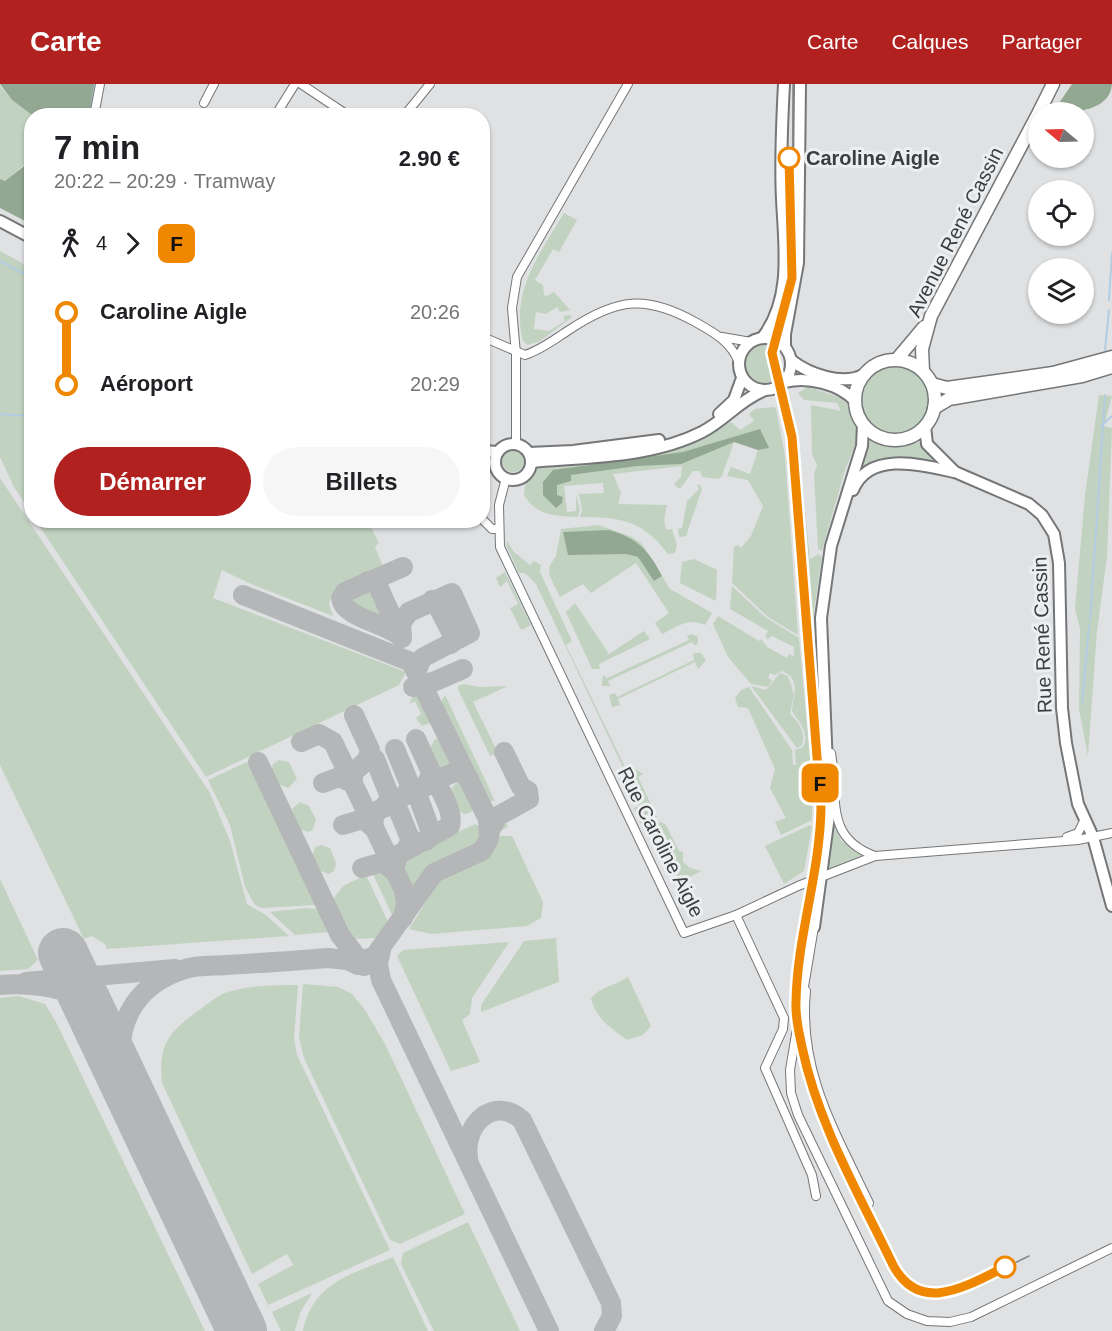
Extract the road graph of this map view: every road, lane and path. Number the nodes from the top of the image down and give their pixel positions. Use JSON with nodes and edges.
{"nodes":[{"id":1,"x":100,"y":84,"type":"edge"},
{"id":2,"x":214,"y":84,"type":"edge"},
{"id":3,"x":295,"y":84,"type":"edge"},
{"id":4,"x":301,"y":84,"type":"edge"},
{"id":5,"x":430,"y":84,"type":"edge"},
{"id":6,"x":628,"y":84,"type":"edge"},
{"id":7,"x":784,"y":84,"type":"edge"},
{"id":8,"x":800,"y":84,"type":"edge"},
{"id":9,"x":1053,"y":84,"type":"edge"},
{"id":10,"x":1058,"y":84,"type":"edge"},
{"id":11,"x":1045,"y":102,"type":"edge"},
{"id":12,"x":1046,"y":102,"type":"edge"},
{"id":13,"x":204,"y":103,"type":"dead end"},
{"id":14,"x":96,"y":108,"type":"edge"},
{"id":15,"x":280,"y":108,"type":"edge"},
{"id":16,"x":337,"y":108,"type":"edge"},
{"id":17,"x":410,"y":108,"type":"edge"},
{"id":18,"x":1028,"y":135,"type":"edge"},
{"id":19,"x":0,"y":221,"type":"edge"},
{"id":20,"x":24,"y":234,"type":"edge"},
{"id":21,"x":932,"y":316,"type":"junction"},
{"id":22,"x":720,"y":337,"type":"junction"},
{"id":23,"x":756,"y":340,"type":"junction"},
{"id":24,"x":490,"y":341,"type":"edge"},
{"id":25,"x":785,"y":346,"type":"junction"},
{"id":26,"x":516,"y":354,"type":"junction"},
{"id":27,"x":1112,"y":357,"type":"edge"},
{"id":28,"x":897,"y":359,"type":"junction"},
{"id":29,"x":792,"y":360,"type":"junction"},
{"id":30,"x":739,"y":363,"type":"junction"},
{"id":31,"x":1092,"y":363,"type":"junction"},
{"id":32,"x":1112,"y":367,"type":"edge"},
{"id":33,"x":923,"y":371,"type":"junction"},
{"id":34,"x":863,"y":375,"type":"junction"},
{"id":35,"x":742,"y":378,"type":"junction"},
{"id":36,"x":785,"y":382,"type":"junction"},
{"id":37,"x":932,"y":384,"type":"junction"},
{"id":38,"x":1022,"y":388,"type":"junction"},
{"id":39,"x":763,"y":391,"type":"junction"},
{"id":40,"x":855,"y":401,"type":"junction"},
{"id":41,"x":934,"y":408,"type":"junction"},
{"id":42,"x":863,"y":424,"type":"junction"},
{"id":43,"x":925,"y":426,"type":"junction"},
{"id":44,"x":516,"y":444,"type":"junction"},
{"id":45,"x":490,"y":451,"type":"edge"},
{"id":46,"x":498,"y":452,"type":"junction"},
{"id":47,"x":530,"y":458,"type":"junction"},
{"id":48,"x":490,"y":463,"type":"edge"},
{"id":49,"x":496,"y":466,"type":"junction"},
{"id":50,"x":955,"y":472,"type":"junction"},
{"id":51,"x":506,"y":478,"type":"junction"},
{"id":52,"x":490,"y":527,"type":"edge"},
{"id":53,"x":498,"y":529,"type":"junction"},
{"id":54,"x":827,"y":578,"type":"junction"},
{"id":55,"x":825,"y":725,"type":"junction"},
{"id":56,"x":1084,"y":820,"type":"junction"},
{"id":57,"x":1112,"y":833,"type":"edge"},
{"id":58,"x":1093,"y":837,"type":"junction"},
{"id":59,"x":1060,"y":840,"type":"junction"},
{"id":60,"x":874,"y":856,"type":"junction"},
{"id":61,"x":822,"y":877,"type":"junction"},
{"id":62,"x":1112,"y":906,"type":"edge"},
{"id":63,"x":736,"y":915,"type":"junction"},
{"id":64,"x":814,"y":927,"type":"junction"},
{"id":65,"x":816,"y":1196,"type":"dead end"},
{"id":66,"x":869,"y":1203,"type":"dead end"},
{"id":67,"x":1112,"y":1248,"type":"edge"}],
"edges":[{"from":1,"to":14,"type":"street"},
{"from":2,"to":13,"type":"street"},
{"from":3,"to":15,"type":"street"},
{"from":4,"to":16,"type":"street"},
{"from":5,"to":17,"type":"street"},
{"from":6,"to":26,"type":"street"},
{"from":7,"to":23,"type":"street"},
{"from":8,"to":25,"type":"street"},
{"from":9,"to":11,"type":"main road","name":"Avenue René Cassin"},
{"from":10,"to":12,"type":"main road","name":"Avenue René Cassin"},
{"from":18,"to":21,"type":"main road","name":"Avenue René Cassin"},
{"from":19,"to":20,"type":"street"},
{"from":21,"to":28,"type":"main road"},
{"from":21,"to":33,"type":"main road","name":"Avenue René Cassin"},
{"from":22,"to":23,"type":"street"},
{"from":22,"to":26,"type":"street"},
{"from":22,"to":30,"type":"street"},
{"from":23,"to":25,"type":"street"},
{"from":23,"to":30,"type":"street"},
{"from":24,"to":26,"type":"street"},
{"from":25,"to":29,"type":"street"},
{"from":26,"to":44,"type":"street"},
{"from":27,"to":31,"type":"main road"},
{"from":28,"to":33,"type":"main road"},
{"from":28,"to":34,"type":"main road"},
{"from":29,"to":34,"type":"street"},
{"from":29,"to":36,"type":"street"},
{"from":30,"to":35,"type":"street"},
{"from":31,"to":37,"type":"main road"},
{"from":31,"to":38,"type":"street"},
{"from":32,"to":38,"type":"main road"},
{"from":33,"to":37,"type":"main road"},
{"from":34,"to":40,"type":"main road"},
{"from":35,"to":39,"type":"street"},
{"from":35,"to":47,"type":"street"},
{"from":36,"to":39,"type":"street"},
{"from":36,"to":40,"type":"street"},
{"from":37,"to":41,"type":"main road"},
{"from":38,"to":41,"type":"main road"},
{"from":39,"to":47,"type":"street"},
{"from":40,"to":42,"type":"main road"},
{"from":41,"to":43,"type":"main road"},
{"from":42,"to":43,"type":"main road"},
{"from":42,"to":54,"type":"street"},
{"from":43,"to":50,"type":"street","name":"Rue René Cassin"},
{"from":44,"to":46,"type":"street"},
{"from":44,"to":47,"type":"street"},
{"from":45,"to":46,"type":"street"},
{"from":46,"to":49,"type":"street"},
{"from":47,"to":51,"type":"street"},
{"from":48,"to":49,"type":"street"},
{"from":49,"to":51,"type":"street"},
{"from":50,"to":54,"type":"street"},
{"from":50,"to":56,"type":"street","name":"Rue René Cassin"},
{"from":51,"to":53,"type":"street","name":"Rue Caroline Aigle"},
{"from":52,"to":53,"type":"street"},
{"from":53,"to":63,"type":"street","name":"Rue Caroline Aigle"},
{"from":54,"to":55,"type":"street"},
{"from":55,"to":60,"type":"street"},
{"from":55,"to":61,"type":"street"},
{"from":56,"to":58,"type":"street","name":"Rue René Cassin"},
{"from":56,"to":59,"type":"street"},
{"from":57,"to":58,"type":"street","name":"Rue Caroline Aigle"},
{"from":58,"to":59,"type":"street","name":"Rue Caroline Aigle"},
{"from":58,"to":62,"type":"street","name":"Rue René Cassin"},
{"from":59,"to":60,"type":"street","name":"Rue Caroline Aigle"},
{"from":60,"to":61,"type":"street","name":"Rue Caroline Aigle"},
{"from":61,"to":63,"type":"street","name":"Rue Caroline Aigle"},
{"from":61,"to":64,"type":"street"},
{"from":63,"to":65,"type":"street"},
{"from":64,"to":66,"type":"street"},
{"from":64,"to":67,"type":"street"}]}
